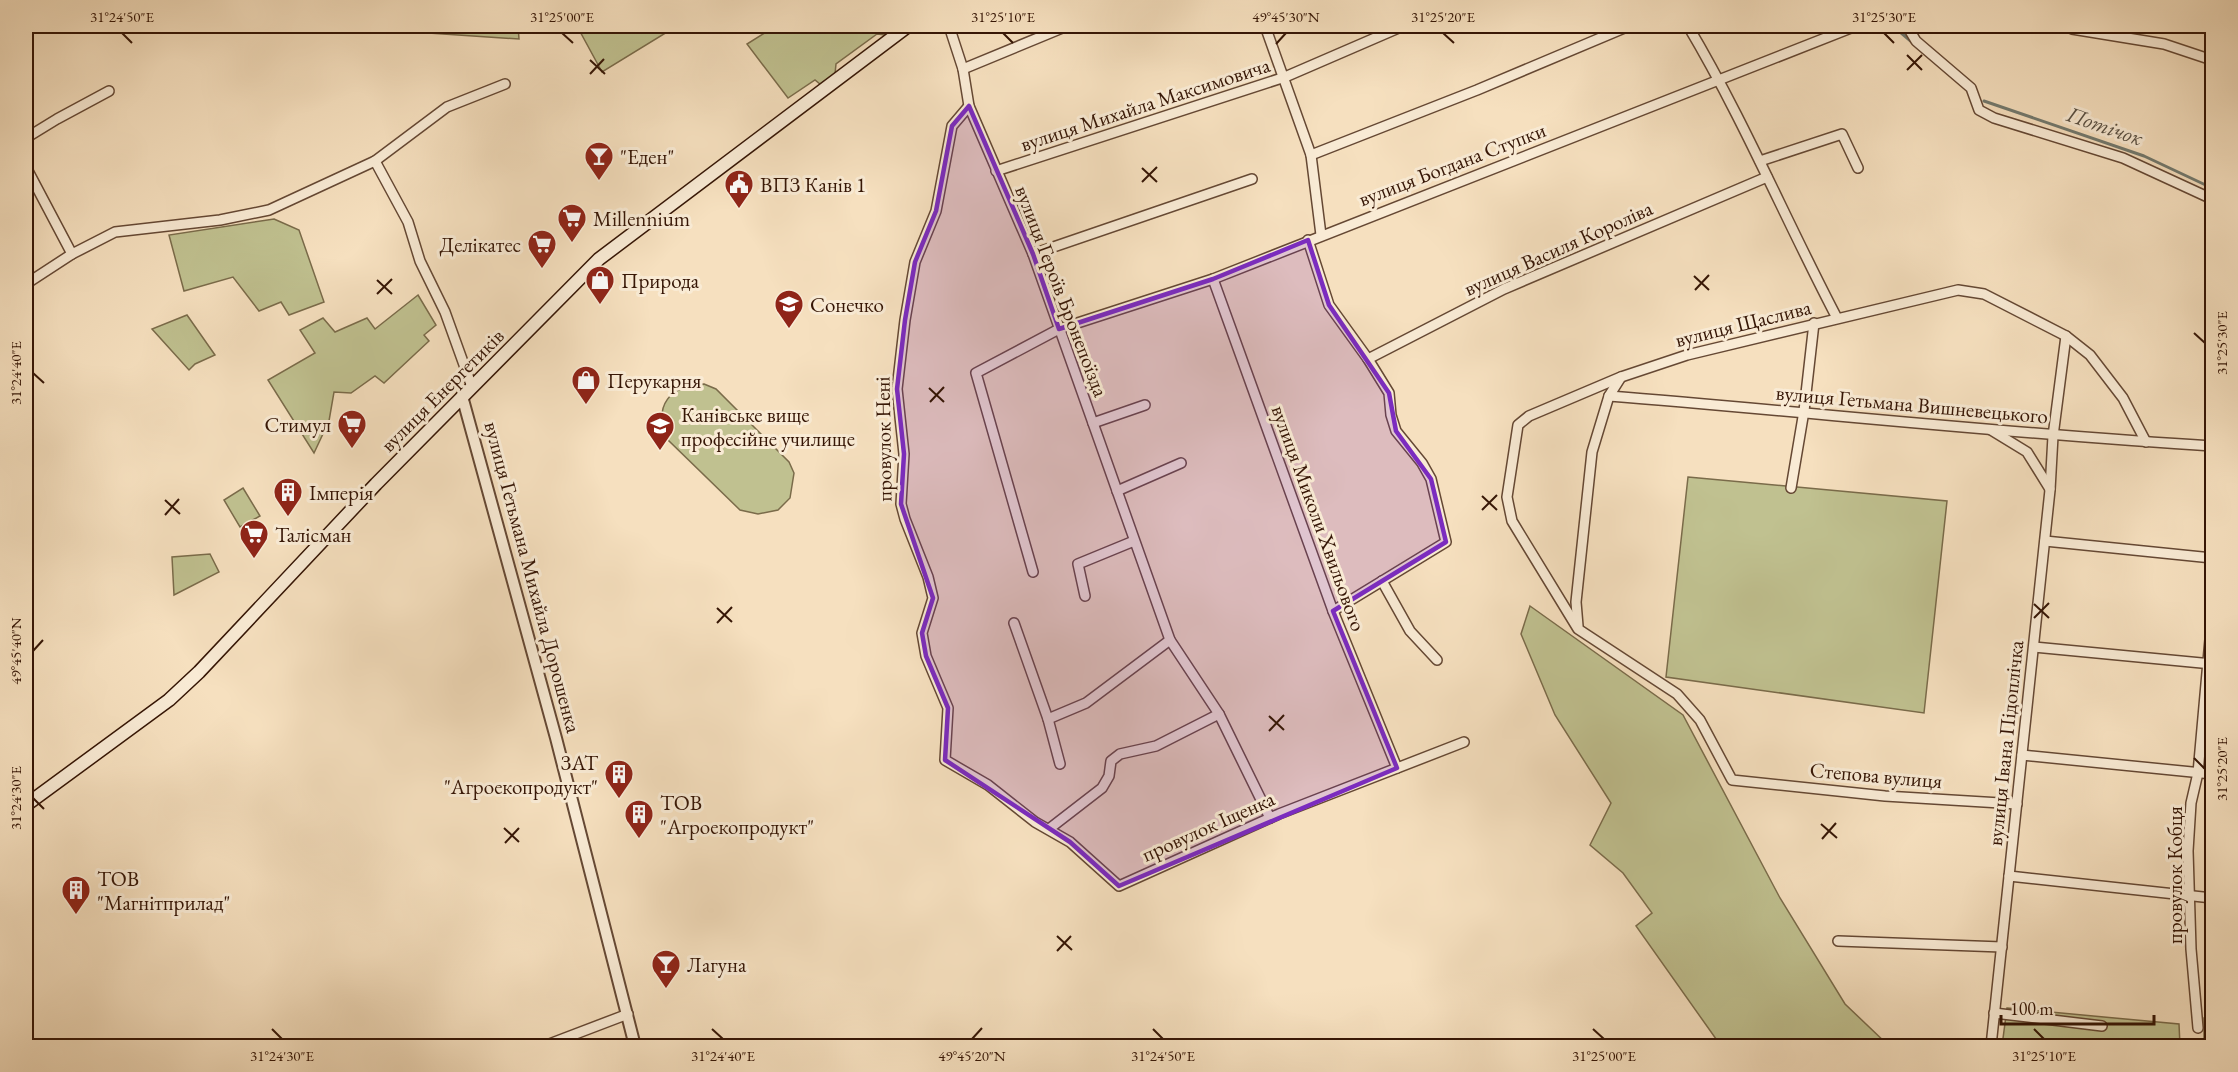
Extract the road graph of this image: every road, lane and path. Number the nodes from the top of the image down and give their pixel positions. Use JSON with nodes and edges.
{"nodes":[{"id":1,"x":908,"y":26,"type":"edge"},
{"id":2,"x":949,"y":26,"type":"edge"},
{"id":3,"x":1067,"y":26,"type":"edge"},
{"id":4,"x":1265,"y":26,"type":"edge"},
{"id":5,"x":1403,"y":26,"type":"edge"},
{"id":6,"x":1629,"y":26,"type":"edge"},
{"id":7,"x":1688,"y":26,"type":"edge"},
{"id":8,"x":1856,"y":26,"type":"edge"},
{"id":9,"x":1907,"y":26,"type":"edge"},
{"id":10,"x":2070,"y":26,"type":"edge"},
{"id":11,"x":2212,"y":60,"type":"edge"},
{"id":12,"x":963,"y":69,"type":"junction"},
{"id":13,"x":1285,"y":77,"type":"junction"},
{"id":14,"x":1719,"y":78,"type":"junction"},
{"id":15,"x":505,"y":84,"type":"dead end"},
{"id":16,"x":109,"y":91,"type":"dead end"},
{"id":17,"x":969,"y":106,"type":"junction"},
{"id":18,"x":26,"y":138,"type":"edge"},
{"id":19,"x":1311,"y":155,"type":"junction"},
{"id":20,"x":375,"y":161,"type":"junction"},
{"id":21,"x":1760,"y":161,"type":"junction"},
{"id":22,"x":26,"y":167,"type":"edge"},
{"id":23,"x":1858,"y":168,"type":"dead end"},
{"id":24,"x":996,"y":171,"type":"junction"},
{"id":25,"x":1767,"y":177,"type":"junction"},
{"id":26,"x":1252,"y":178,"type":"dead end"},
{"id":27,"x":2212,"y":199,"type":"edge"},
{"id":28,"x":1321,"y":235,"type":"junction"},
{"id":29,"x":1308,"y":240,"type":"junction"},
{"id":30,"x":72,"y":254,"type":"junction"},
{"id":31,"x":1034,"y":254,"type":"junction"},
{"id":32,"x":1213,"y":279,"type":"junction"},
{"id":33,"x":26,"y":284,"type":"edge"},
{"id":34,"x":1837,"y":318,"type":"junction"},
{"id":35,"x":1814,"y":324,"type":"junction"},
{"id":36,"x":1059,"y":329,"type":"junction"},
{"id":37,"x":2066,"y":336,"type":"junction"},
{"id":38,"x":1368,"y":358,"type":"junction"},
{"id":39,"x":1621,"y":377,"type":"junction"},
{"id":40,"x":472,"y":387,"type":"junction"},
{"id":41,"x":462,"y":396,"type":"junction"},
{"id":42,"x":1609,"y":396,"type":"junction"},
{"id":43,"x":1144,"y":405,"type":"dead end"},
{"id":44,"x":1804,"y":411,"type":"junction"},
{"id":45,"x":1093,"y":423,"type":"junction"},
{"id":46,"x":1989,"y":429,"type":"junction"},
{"id":47,"x":2053,"y":435,"type":"junction"},
{"id":48,"x":2146,"y":442,"type":"junction"},
{"id":49,"x":2212,"y":446,"type":"edge"},
{"id":50,"x":1181,"y":463,"type":"dead end"},
{"id":51,"x":1791,"y":488,"type":"dead end"},
{"id":52,"x":2050,"y":489,"type":"junction"},
{"id":53,"x":1117,"y":491,"type":"junction"},
{"id":54,"x":1134,"y":541,"type":"junction"},
{"id":55,"x":2045,"y":541,"type":"junction"},
{"id":56,"x":2212,"y":558,"type":"edge"},
{"id":57,"x":1033,"y":572,"type":"dead end"},
{"id":58,"x":1382,"y":581,"type":"junction"},
{"id":59,"x":1085,"y":596,"type":"dead end"},
{"id":60,"x":1333,"y":611,"type":"junction"},
{"id":61,"x":2212,"y":617,"type":"edge"},
{"id":62,"x":1014,"y":623,"type":"dead end"},
{"id":63,"x":1578,"y":629,"type":"junction"},
{"id":64,"x":1170,"y":640,"type":"junction"},
{"id":65,"x":2034,"y":647,"type":"junction"},
{"id":66,"x":1437,"y":660,"type":"dead end"},
{"id":67,"x":2210,"y":664,"type":"edge"},
{"id":68,"x":1219,"y":714,"type":"junction"},
{"id":69,"x":1048,"y":719,"type":"junction"},
{"id":70,"x":1464,"y":742,"type":"dead end"},
{"id":71,"x":2022,"y":755,"type":"junction"},
{"id":72,"x":945,"y":760,"type":"joint"},
{"id":73,"x":1060,"y":764,"type":"dead end"},
{"id":74,"x":1397,"y":768,"type":"junction"},
{"id":75,"x":2198,"y":772,"type":"junction"},
{"id":76,"x":2212,"y":774,"type":"edge"},
{"id":77,"x":2017,"y":804,"type":"junction"},
{"id":78,"x":26,"y":805,"type":"edge"},
{"id":79,"x":1270,"y":818,"type":"junction"},
{"id":80,"x":1049,"y":830,"type":"junction"},
{"id":81,"x":2009,"y":876,"type":"junction"},
{"id":82,"x":2188,"y":895,"type":"junction"},
{"id":83,"x":2212,"y":898,"type":"edge"},
{"id":84,"x":1838,"y":941,"type":"dead end"},
{"id":85,"x":2002,"y":947,"type":"junction"},
{"id":86,"x":1994,"y":1013,"type":"junction"},
{"id":87,"x":628,"y":1014,"type":"junction"},
{"id":88,"x":2102,"y":1026,"type":"dead end"},
{"id":89,"x":2198,"y":1028,"type":"dead end"},
{"id":90,"x":544,"y":1047,"type":"edge"},
{"id":91,"x":635,"y":1047,"type":"edge"},
{"id":92,"x":1991,"y":1047,"type":"edge"}],
"edges":[{"from":1,"to":40,"type":"main road","name":"вулиця Енергетиків"},
{"from":2,"to":12,"type":"street","name":"вулиця Героїв Бронепоїзда"},
{"from":3,"to":12,"type":"street"},
{"from":4,"to":13,"type":"street"},
{"from":5,"to":13,"type":"street","name":"вулиця Михайла Максимовича"},
{"from":6,"to":19,"type":"street"},
{"from":7,"to":14,"type":"street"},
{"from":8,"to":14,"type":"street","name":"вулиця Богдана Ступки"},
{"from":9,"to":27,"type":"street"},
{"from":10,"to":11,"type":"street"},
{"from":12,"to":17,"type":"street","name":"вулиця Героїв Бронепоїзда"},
{"from":13,"to":19,"type":"street"},
{"from":13,"to":24,"type":"street","name":"вулиця Михайла Максимовича"},
{"from":14,"to":21,"type":"street"},
{"from":14,"to":28,"type":"street","name":"вулиця Богдана Ступки"},
{"from":15,"to":20,"type":"street"},
{"from":16,"to":18,"type":"street"},
{"from":17,"to":24,"type":"street","name":"вулиця Героїв Бронепоїзда"},
{"from":17,"to":72,"type":"street","name":"провулок Нені"},
{"from":19,"to":28,"type":"street"},
{"from":20,"to":30,"type":"street"},
{"from":20,"to":40,"type":"street"},
{"from":21,"to":23,"type":"street"},
{"from":21,"to":25,"type":"street"},
{"from":22,"to":30,"type":"street"},
{"from":24,"to":31,"type":"street","name":"вулиця Героїв Бронепоїзда"},
{"from":25,"to":34,"type":"street"},
{"from":25,"to":38,"type":"street","name":"вулиця Василя Короліва"},
{"from":26,"to":31,"type":"street"},
{"from":28,"to":29,"type":"street","name":"вулиця Богдана Ступки"},
{"from":29,"to":32,"type":"street","name":"вулиця Богдана Ступки"},
{"from":29,"to":38,"type":"street"},
{"from":30,"to":33,"type":"street"},
{"from":31,"to":36,"type":"street","name":"вулиця Героїв Бронепоїзда"},
{"from":32,"to":36,"type":"street","name":"вулиця Богдана Ступки"},
{"from":32,"to":60,"type":"street","name":"вулиця Миколи Хвильового"},
{"from":34,"to":35,"type":"street","name":"вулиця Щаслива"},
{"from":34,"to":37,"type":"street","name":"вулиця Щаслива"},
{"from":35,"to":39,"type":"street","name":"вулиця Щаслива"},
{"from":35,"to":44,"type":"street"},
{"from":36,"to":45,"type":"street","name":"вулиця Героїв Бронепоїзда"},
{"from":36,"to":57,"type":"street","name":"вулиця Богдана Ступки"},
{"from":37,"to":47,"type":"street","name":"вулиця Івана Підоплічка"},
{"from":37,"to":48,"type":"street","name":"вулиця Щаслива"},
{"from":38,"to":58,"type":"street"},
{"from":39,"to":42,"type":"street"},
{"from":39,"to":63,"type":"street","name":"вулиця Щаслива"},
{"from":40,"to":41,"type":"main road","name":"вулиця Енергетиків"},
{"from":41,"to":78,"type":"main road","name":"вулиця Енергетиків"},
{"from":41,"to":87,"type":"street","name":"вулиця Гетьмана Михайла Дорошенка"},
{"from":42,"to":44,"type":"street","name":"вулиця Гетьмана Вишневецького"},
{"from":42,"to":63,"type":"street"},
{"from":43,"to":45,"type":"street","name":"вулиця Героїв Бронепоїзда"},
{"from":44,"to":46,"type":"street","name":"вулиця Гетьмана Вишневецького"},
{"from":44,"to":51,"type":"street"},
{"from":45,"to":53,"type":"street","name":"вулиця Героїв Бронепоїзда"},
{"from":46,"to":47,"type":"street","name":"вулиця Гетьмана Вишневецького"},
{"from":46,"to":52,"type":"street"},
{"from":47,"to":48,"type":"street","name":"вулиця Гетьмана Вишневецького"},
{"from":47,"to":52,"type":"street","name":"вулиця Івана Підоплічка"},
{"from":48,"to":49,"type":"street","name":"вулиця Гетьмана Вишневецького"},
{"from":50,"to":53,"type":"street"},
{"from":52,"to":55,"type":"street","name":"вулиця Івана Підоплічка"},
{"from":53,"to":54,"type":"street","name":"вулиця Героїв Бронепоїзда"},
{"from":54,"to":59,"type":"street"},
{"from":54,"to":64,"type":"street","name":"вулиця Героїв Бронепоїзда"},
{"from":55,"to":56,"type":"street"},
{"from":55,"to":65,"type":"street","name":"вулиця Івана Підоплічка"},
{"from":58,"to":60,"type":"street"},
{"from":58,"to":66,"type":"street"},
{"from":60,"to":74,"type":"street","name":"вулиця Миколи Хвильового"},
{"from":61,"to":67,"type":"street","name":"провулок Кобця"},
{"from":62,"to":69,"type":"street"},
{"from":63,"to":77,"type":"street","name":"Степова вулиця"},
{"from":64,"to":68,"type":"street","name":"вулиця Героїв Бронепоїзда"},
{"from":64,"to":69,"type":"street"},
{"from":65,"to":67,"type":"street"},
{"from":65,"to":71,"type":"street","name":"вулиця Івана Підоплічка"},
{"from":67,"to":75,"type":"street","name":"провулок Кобця"},
{"from":68,"to":79,"type":"street","name":"вулиця Героїв Бронепоїзда"},
{"from":68,"to":80,"type":"street"},
{"from":69,"to":73,"type":"street"},
{"from":70,"to":74,"type":"street","name":"провулок Іщенка"},
{"from":71,"to":75,"type":"street"},
{"from":71,"to":77,"type":"street","name":"вулиця Івана Підоплічка"},
{"from":72,"to":80,"type":"street","name":"провулок Іщенка"},
{"from":74,"to":79,"type":"street","name":"провулок Іщенка"},
{"from":75,"to":76,"type":"street"},
{"from":75,"to":82,"type":"street","name":"провулок Кобця"},
{"from":77,"to":81,"type":"street","name":"вулиця Івана Підоплічка"},
{"from":79,"to":80,"type":"street","name":"провулок Іщенка"},
{"from":81,"to":82,"type":"street"},
{"from":81,"to":85,"type":"street","name":"вулиця Івана Підоплічка"},
{"from":82,"to":83,"type":"street"},
{"from":82,"to":89,"type":"street","name":"провулок Кобця"},
{"from":84,"to":85,"type":"street"},
{"from":85,"to":86,"type":"street","name":"вулиця Івана Підоплічка"},
{"from":86,"to":88,"type":"street"},
{"from":86,"to":92,"type":"street","name":"вулиця Івана Підоплічка"},
{"from":87,"to":90,"type":"street"},
{"from":87,"to":91,"type":"street","name":"вулиця Гетьмана Михайла Дорошенка"}]}
